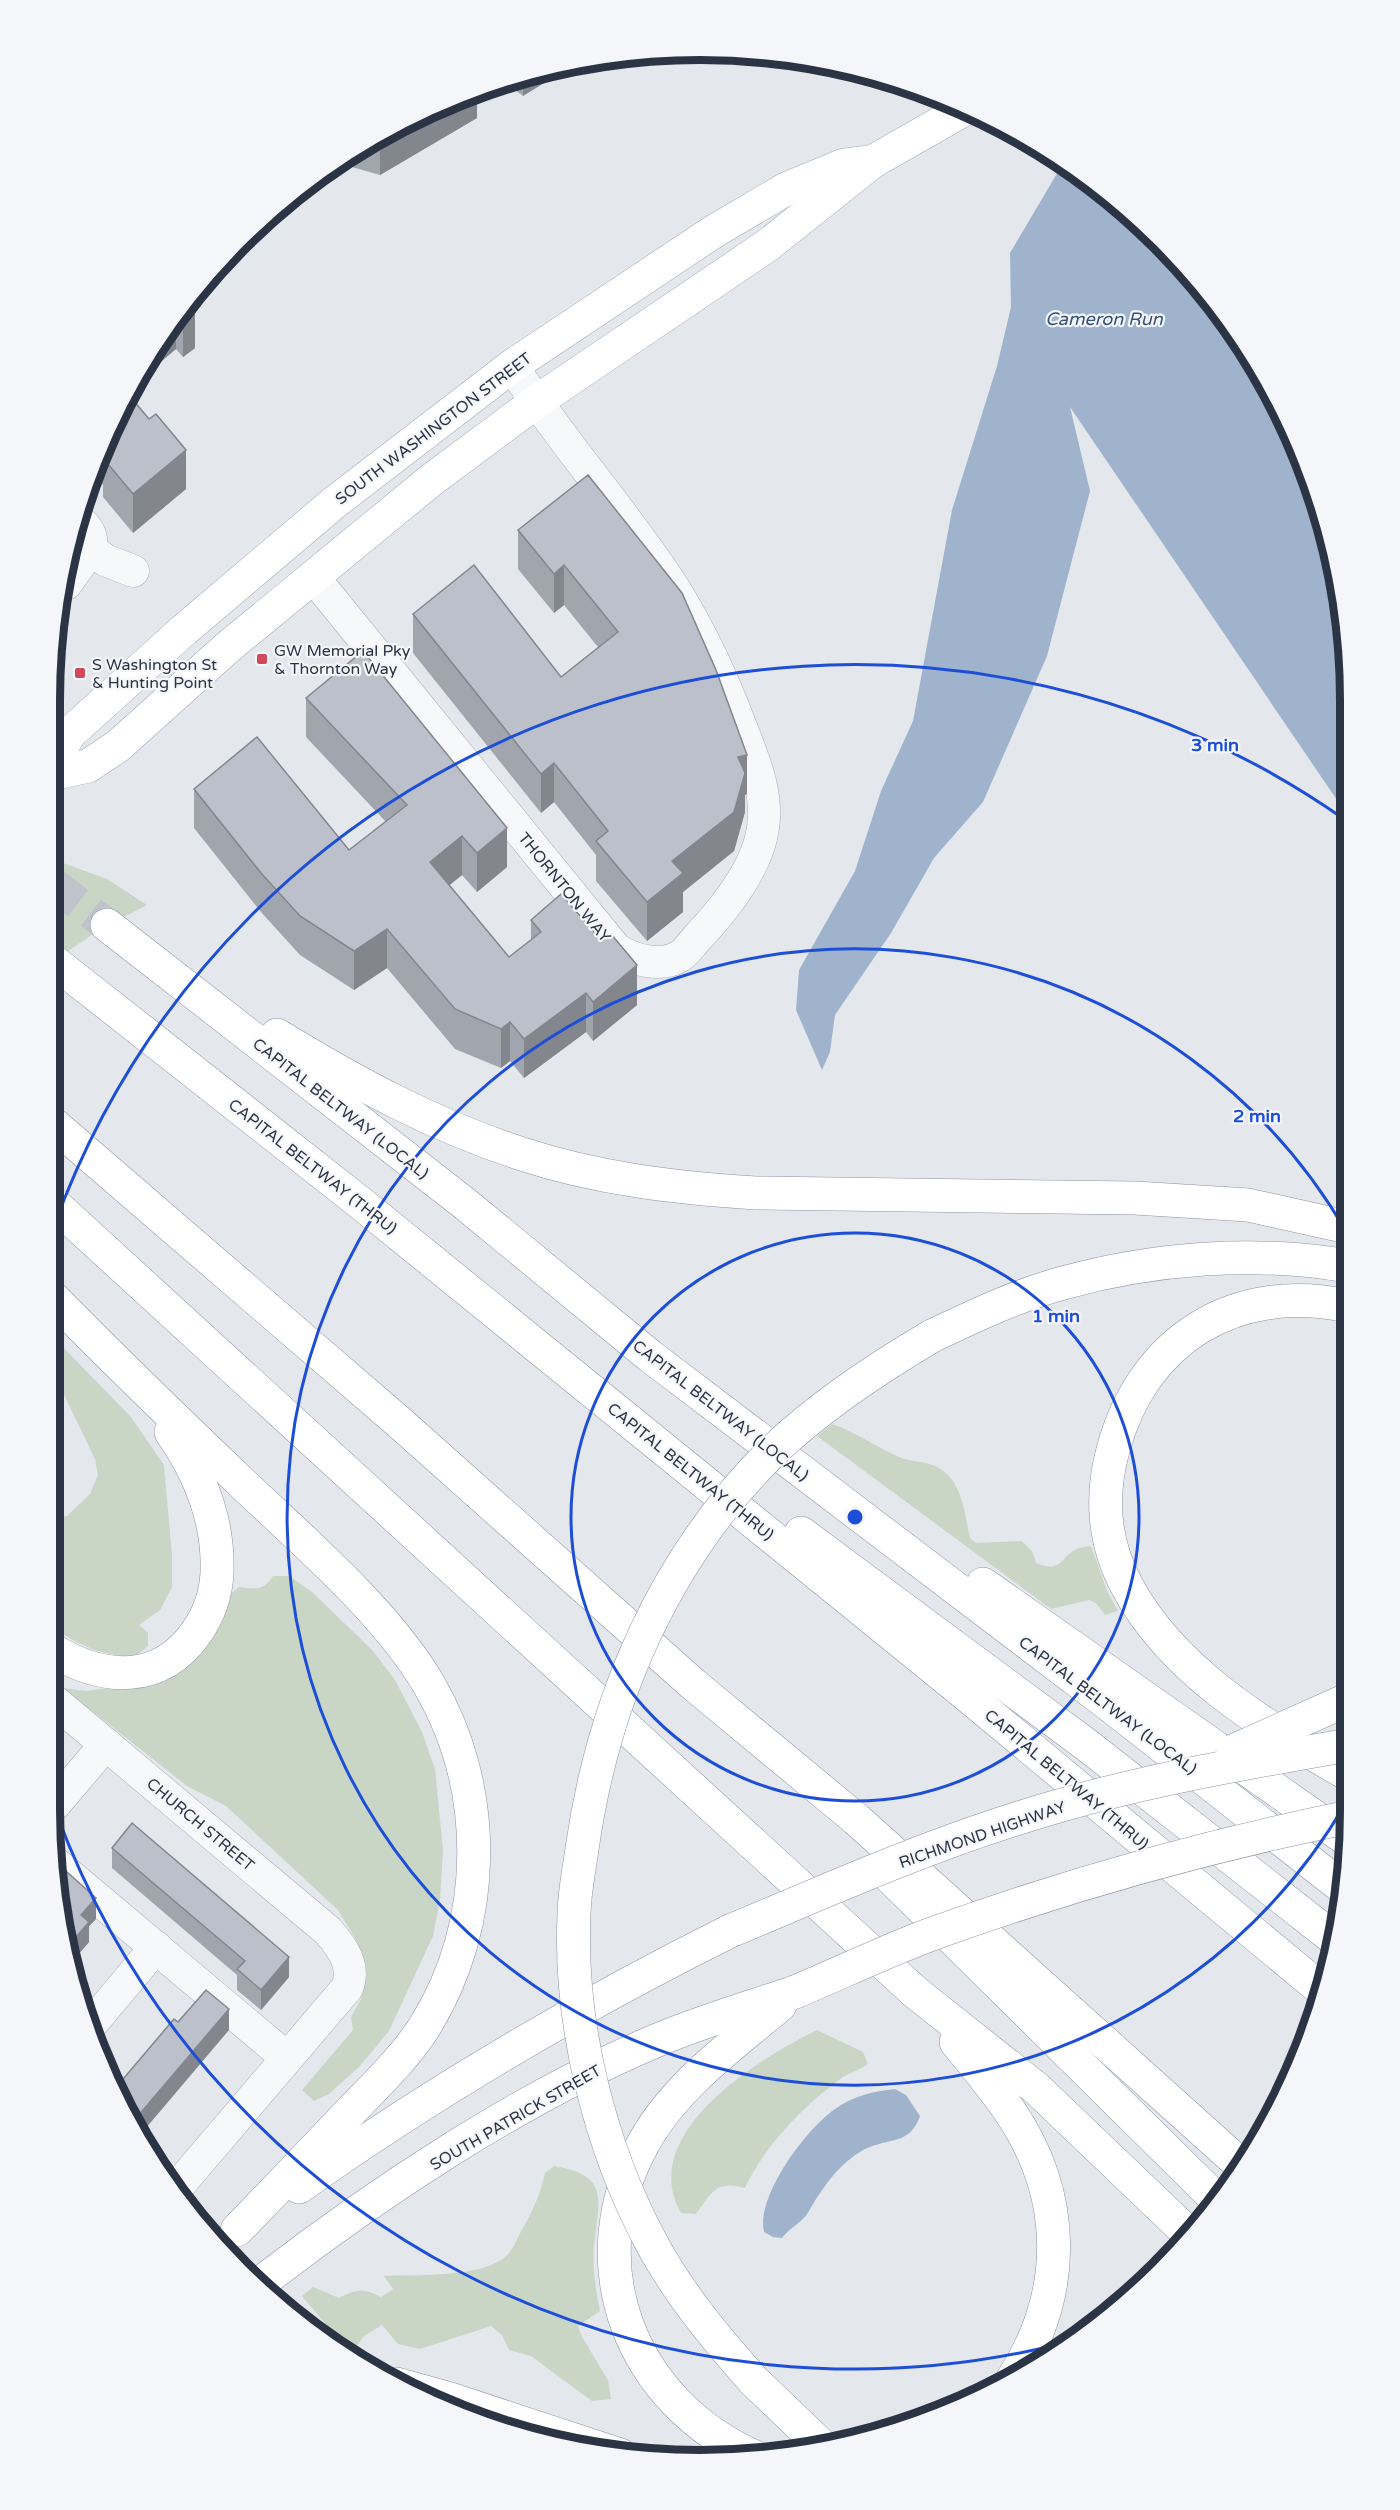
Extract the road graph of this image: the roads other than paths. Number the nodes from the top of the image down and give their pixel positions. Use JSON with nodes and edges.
{"nodes":[{"id":1,"x":956,"y":114,"type":"edge"},
{"id":2,"x":872,"y":162,"type":"junction"},
{"id":3,"x":512,"y":366,"type":"junction"},
{"id":4,"x":536,"y":402,"type":"junction"},
{"id":5,"x":85,"y":525,"type":"edge"},
{"id":6,"x":91,"y":549,"type":"junction"},
{"id":7,"x":133,"y":571,"type":"dead end"},
{"id":8,"x":72,"y":576,"type":"edge"},
{"id":9,"x":314,"y":578,"type":"junction"},
{"id":10,"x":60,"y":753,"type":"edge"},
{"id":11,"x":60,"y":771,"type":"edge"},
{"id":12,"x":60,"y":967,"type":"edge"},
{"id":13,"x":60,"y":1130,"type":"edge"},
{"id":14,"x":358,"y":1202,"type":"junction"},
{"id":15,"x":60,"y":1209,"type":"edge"},
{"id":16,"x":1340,"y":1225,"type":"edge"},
{"id":17,"x":1340,"y":1265,"type":"edge"},
{"id":18,"x":1340,"y":1304,"type":"edge"},
{"id":19,"x":60,"y":1305,"type":"edge"},
{"id":20,"x":135,"y":1382,"type":"junction"},
{"id":21,"x":868,"y":1523,"type":"junction"},
{"id":22,"x":60,"y":1654,"type":"edge"},
{"id":23,"x":693,"y":1684,"type":"junction"},
{"id":24,"x":1340,"y":1704,"type":"edge"},
{"id":25,"x":60,"y":1706,"type":"edge"},
{"id":26,"x":105,"y":1744,"type":"junction"},
{"id":27,"x":1340,"y":1746,"type":"edge"},
{"id":28,"x":1340,"y":1769,"type":"edge"},
{"id":29,"x":1179,"y":1774,"type":"junction"},
{"id":30,"x":60,"y":1798,"type":"edge"},
{"id":31,"x":1340,"y":1819,"type":"edge"},
{"id":32,"x":1339,"y":1834,"type":"edge"},
{"id":33,"x":63,"y":1869,"type":"edge"},
{"id":34,"x":1336,"y":1882,"type":"edge"},
{"id":35,"x":1328,"y":1934,"type":"edge"},
{"id":36,"x":156,"y":1947,"type":"junction"},
{"id":37,"x":1315,"y":1985,"type":"edge"},
{"id":38,"x":795,"y":1992,"type":"junction"},
{"id":39,"x":915,"y":1992,"type":"junction"},
{"id":40,"x":95,"y":2019,"type":"edge"},
{"id":41,"x":287,"y":2058,"type":"junction"},
{"id":42,"x":1236,"y":2160,"type":"edge"},
{"id":43,"x":180,"y":2184,"type":"edge"},
{"id":44,"x":1212,"y":2195,"type":"edge"},
{"id":45,"x":1184,"y":2229,"type":"edge"},
{"id":46,"x":228,"y":2238,"type":"edge"},
{"id":47,"x":265,"y":2279,"type":"edge"},
{"id":48,"x":1022,"y":2363,"type":"edge"},
{"id":49,"x":452,"y":2400,"type":"edge"},
{"id":50,"x":550,"y":2432,"type":"edge"},
{"id":51,"x":815,"y":2440,"type":"edge"},
{"id":52,"x":737,"y":2449,"type":"edge"}],
"edges":[{"from":1,"to":2,"type":"main road","name":"SOUTH WASHINGTON STREET"},
{"from":2,"to":3,"type":"main road","name":"SOUTH WASHINGTON STREET"},
{"from":2,"to":4,"type":"main road","name":"SOUTH WASHINGTON STREET"},
{"from":3,"to":4,"type":"street","name":"THORNTON WAY"},
{"from":3,"to":10,"type":"main road","name":"SOUTH WASHINGTON STREET"},
{"from":4,"to":9,"type":"main road","name":"SOUTH WASHINGTON STREET"},
{"from":4,"to":9,"type":"street","name":"THORNTON WAY"},
{"from":5,"to":6,"type":"street"},
{"from":6,"to":7,"type":"street"},
{"from":6,"to":8,"type":"street"},
{"from":9,"to":11,"type":"main road","name":"SOUTH WASHINGTON STREET"},
{"from":12,"to":14,"type":"main road","name":"CAPITAL BELTWAY (THRU)"},
{"from":13,"to":23,"type":"main road"},
{"from":14,"to":35,"type":"main road"},
{"from":14,"to":37,"type":"main road","name":"CAPITAL BELTWAY (THRU)"},
{"from":15,"to":39,"type":"main road"},
{"from":16,"to":21,"type":"main road","name":"CAPITAL BELTWAY (LOCAL)"},
{"from":17,"to":51,"type":"main road","bridge":true},
{"from":18,"to":28,"type":"main road","bridge":true},
{"from":19,"to":20,"type":"main road"},
{"from":20,"to":22,"type":"main road"},
{"from":20,"to":46,"type":"main road"},
{"from":21,"to":32,"type":"main road"},
{"from":21,"to":34,"type":"main road","name":"CAPITAL BELTWAY (LOCAL)"},
{"from":23,"to":42,"type":"main road"},
{"from":23,"to":44,"type":"main road"},
{"from":24,"to":29,"type":"main road","bridge":true},
{"from":25,"to":26,"type":"street","name":"CHURCH STREET"},
{"from":26,"to":30,"type":"street"},
{"from":26,"to":41,"type":"street","name":"CHURCH STREET"},
{"from":27,"to":29,"type":"main road","name":"RICHMOND HIGHWAY","bridge":true},
{"from":29,"to":46,"type":"main road","name":"RICHMOND HIGHWAY","bridge":true},
{"from":31,"to":38,"type":"main road","bridge":true},
{"from":33,"to":36,"type":"street"},
{"from":36,"to":40,"type":"street"},
{"from":36,"to":41,"type":"street"},
{"from":38,"to":47,"type":"main road","name":"SOUTH PATRICK STREET"},
{"from":38,"to":52,"type":"main road"},
{"from":39,"to":45,"type":"main road"},
{"from":39,"to":48,"type":"main road"},
{"from":41,"to":43,"type":"street"},
{"from":49,"to":50,"type":"main road"}]}
